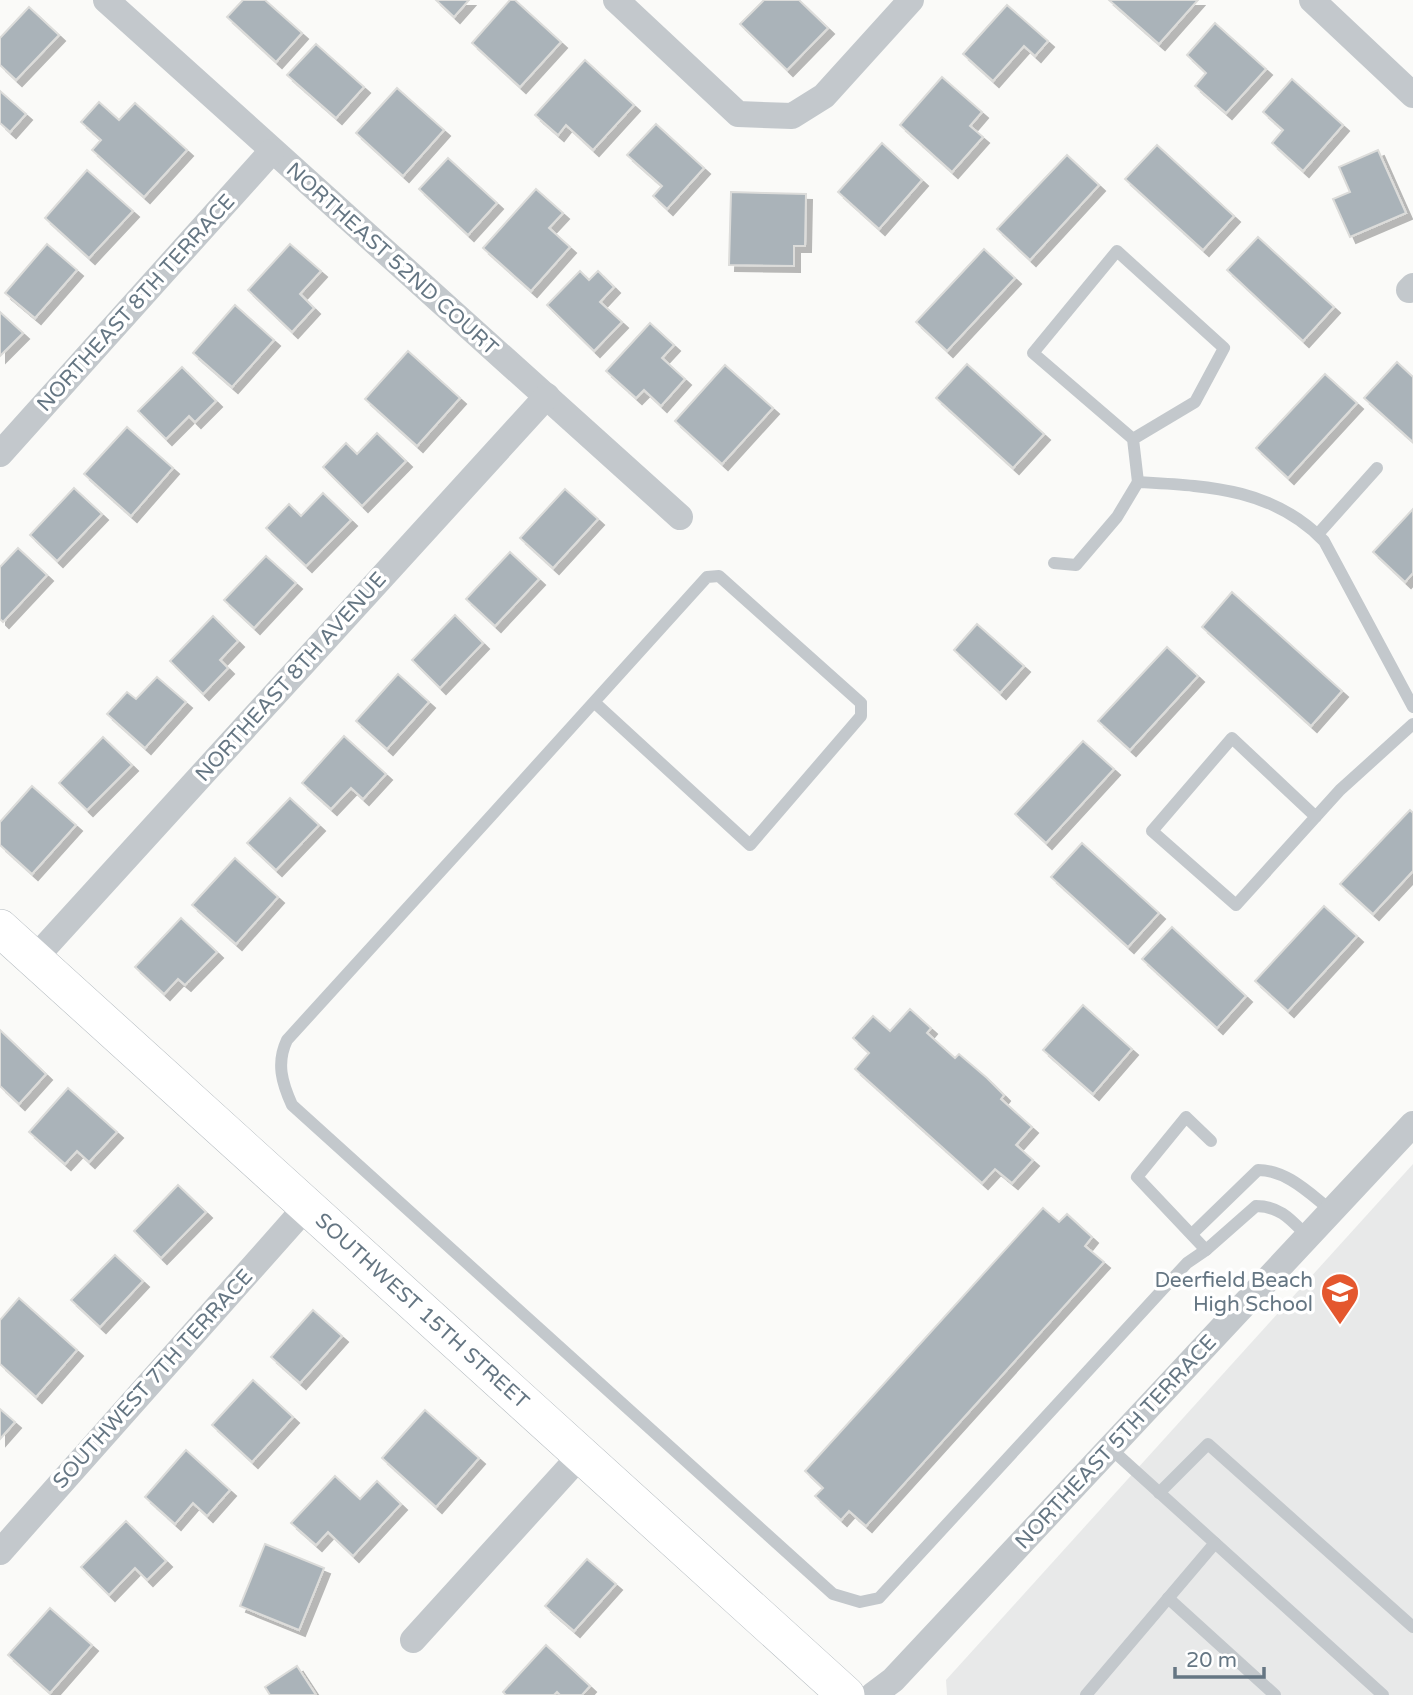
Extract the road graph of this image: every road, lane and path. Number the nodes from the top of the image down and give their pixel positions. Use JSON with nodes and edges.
{"nodes":[{"id":1,"x":106,"y":0,"type":"edge"},
{"id":2,"x":615,"y":0,"type":"edge"},
{"id":3,"x":911,"y":0,"type":"edge"},
{"id":4,"x":1312,"y":0,"type":"edge"},
{"id":5,"x":1413,"y":95,"type":"edge"},
{"id":6,"x":271,"y":152,"type":"junction"},
{"id":7,"x":547,"y":396,"type":"junction"},
{"id":8,"x":1133,"y":439,"type":"junction"},
{"id":9,"x":0,"y":454,"type":"edge"},
{"id":10,"x":1377,"y":468,"type":"dead end"},
{"id":11,"x":1138,"y":482,"type":"junction"},
{"id":12,"x":680,"y":517,"type":"dead end"},
{"id":13,"x":1318,"y":534,"type":"junction"},
{"id":14,"x":1054,"y":563,"type":"dead end"},
{"id":15,"x":594,"y":702,"type":"junction"},
{"id":16,"x":1413,"y":707,"type":"edge"},
{"id":17,"x":1413,"y":724,"type":"edge"},
{"id":18,"x":1316,"y":817,"type":"junction"},
{"id":19,"x":0,"y":928,"type":"edge"},
{"id":20,"x":34,"y":959,"type":"junction"},
{"id":21,"x":1413,"y":1124,"type":"edge"},
{"id":22,"x":1211,"y":1141,"type":"dead end"},
{"id":23,"x":307,"y":1206,"type":"junction"},
{"id":24,"x":1332,"y":1211,"type":"junction"},
{"id":25,"x":1192,"y":1234,"type":"junction"},
{"id":26,"x":1308,"y":1237,"type":"junction"},
{"id":27,"x":1206,"y":1250,"type":"junction"},
{"id":28,"x":1110,"y":1448,"type":"junction"},
{"id":29,"x":581,"y":1455,"type":"junction"},
{"id":30,"x":1159,"y":1493,"type":"junction"},
{"id":31,"x":1216,"y":1543,"type":"junction"},
{"id":32,"x":0,"y":1552,"type":"edge"},
{"id":33,"x":1168,"y":1598,"type":"junction"},
{"id":34,"x":1413,"y":1627,"type":"edge"},
{"id":35,"x":413,"y":1640,"type":"dead end"},
{"id":36,"x":846,"y":1695,"type":"edge"},
{"id":37,"x":873,"y":1695,"type":"edge"},
{"id":38,"x":1086,"y":1695,"type":"edge"},
{"id":39,"x":1275,"y":1695,"type":"edge"},
{"id":40,"x":1383,"y":1695,"type":"edge"}],
"edges":[{"from":1,"to":6,"type":"street","name":"NORTHEAST 52ND COURT"},
{"from":2,"to":3,"type":"street"},
{"from":4,"to":5,"type":"street"},
{"from":6,"to":7,"type":"street","name":"NORTHEAST 52ND COURT"},
{"from":6,"to":9,"type":"street","name":"NORTHEAST 8TH TERRACE"},
{"from":7,"to":12,"type":"street","name":"NORTHEAST 52ND COURT"},
{"from":7,"to":20,"type":"street","name":"NORTHEAST 8TH AVENUE"},
{"from":8,"to":8,"type":"lane"},
{"from":8,"to":11,"type":"lane"},
{"from":10,"to":13,"type":"lane"},
{"from":11,"to":13,"type":"lane"},
{"from":11,"to":14,"type":"lane"},
{"from":13,"to":16,"type":"lane"},
{"from":15,"to":15,"type":"lane"},
{"from":15,"to":27,"type":"lane"},
{"from":17,"to":18,"type":"lane"},
{"from":18,"to":18,"type":"lane"},
{"from":19,"to":20,"type":"street","name":"SOUTHWEST 15TH STREET"},
{"from":20,"to":23,"type":"street","name":"SOUTHWEST 15TH STREET"},
{"from":21,"to":24,"type":"street","name":"NORTHEAST 5TH TERRACE"},
{"from":22,"to":25,"type":"lane"},
{"from":23,"to":29,"type":"street","name":"SOUTHWEST 15TH STREET"},
{"from":23,"to":32,"type":"street","name":"SOUTHWEST 7TH TERRACE"},
{"from":24,"to":25,"type":"lane"},
{"from":24,"to":26,"type":"street","name":"NORTHEAST 5TH TERRACE"},
{"from":25,"to":27,"type":"lane"},
{"from":26,"to":27,"type":"lane"},
{"from":26,"to":28,"type":"street","name":"NORTHEAST 5TH TERRACE"},
{"from":28,"to":30,"type":"lane"},
{"from":28,"to":37,"type":"street","name":"NORTHEAST 5TH TERRACE"},
{"from":29,"to":35,"type":"street"},
{"from":29,"to":36,"type":"street","name":"SOUTHWEST 15TH STREET"},
{"from":30,"to":31,"type":"lane"},
{"from":30,"to":34,"type":"lane"},
{"from":31,"to":33,"type":"lane"},
{"from":31,"to":40,"type":"lane"},
{"from":33,"to":38,"type":"lane"},
{"from":33,"to":39,"type":"lane"}]}
